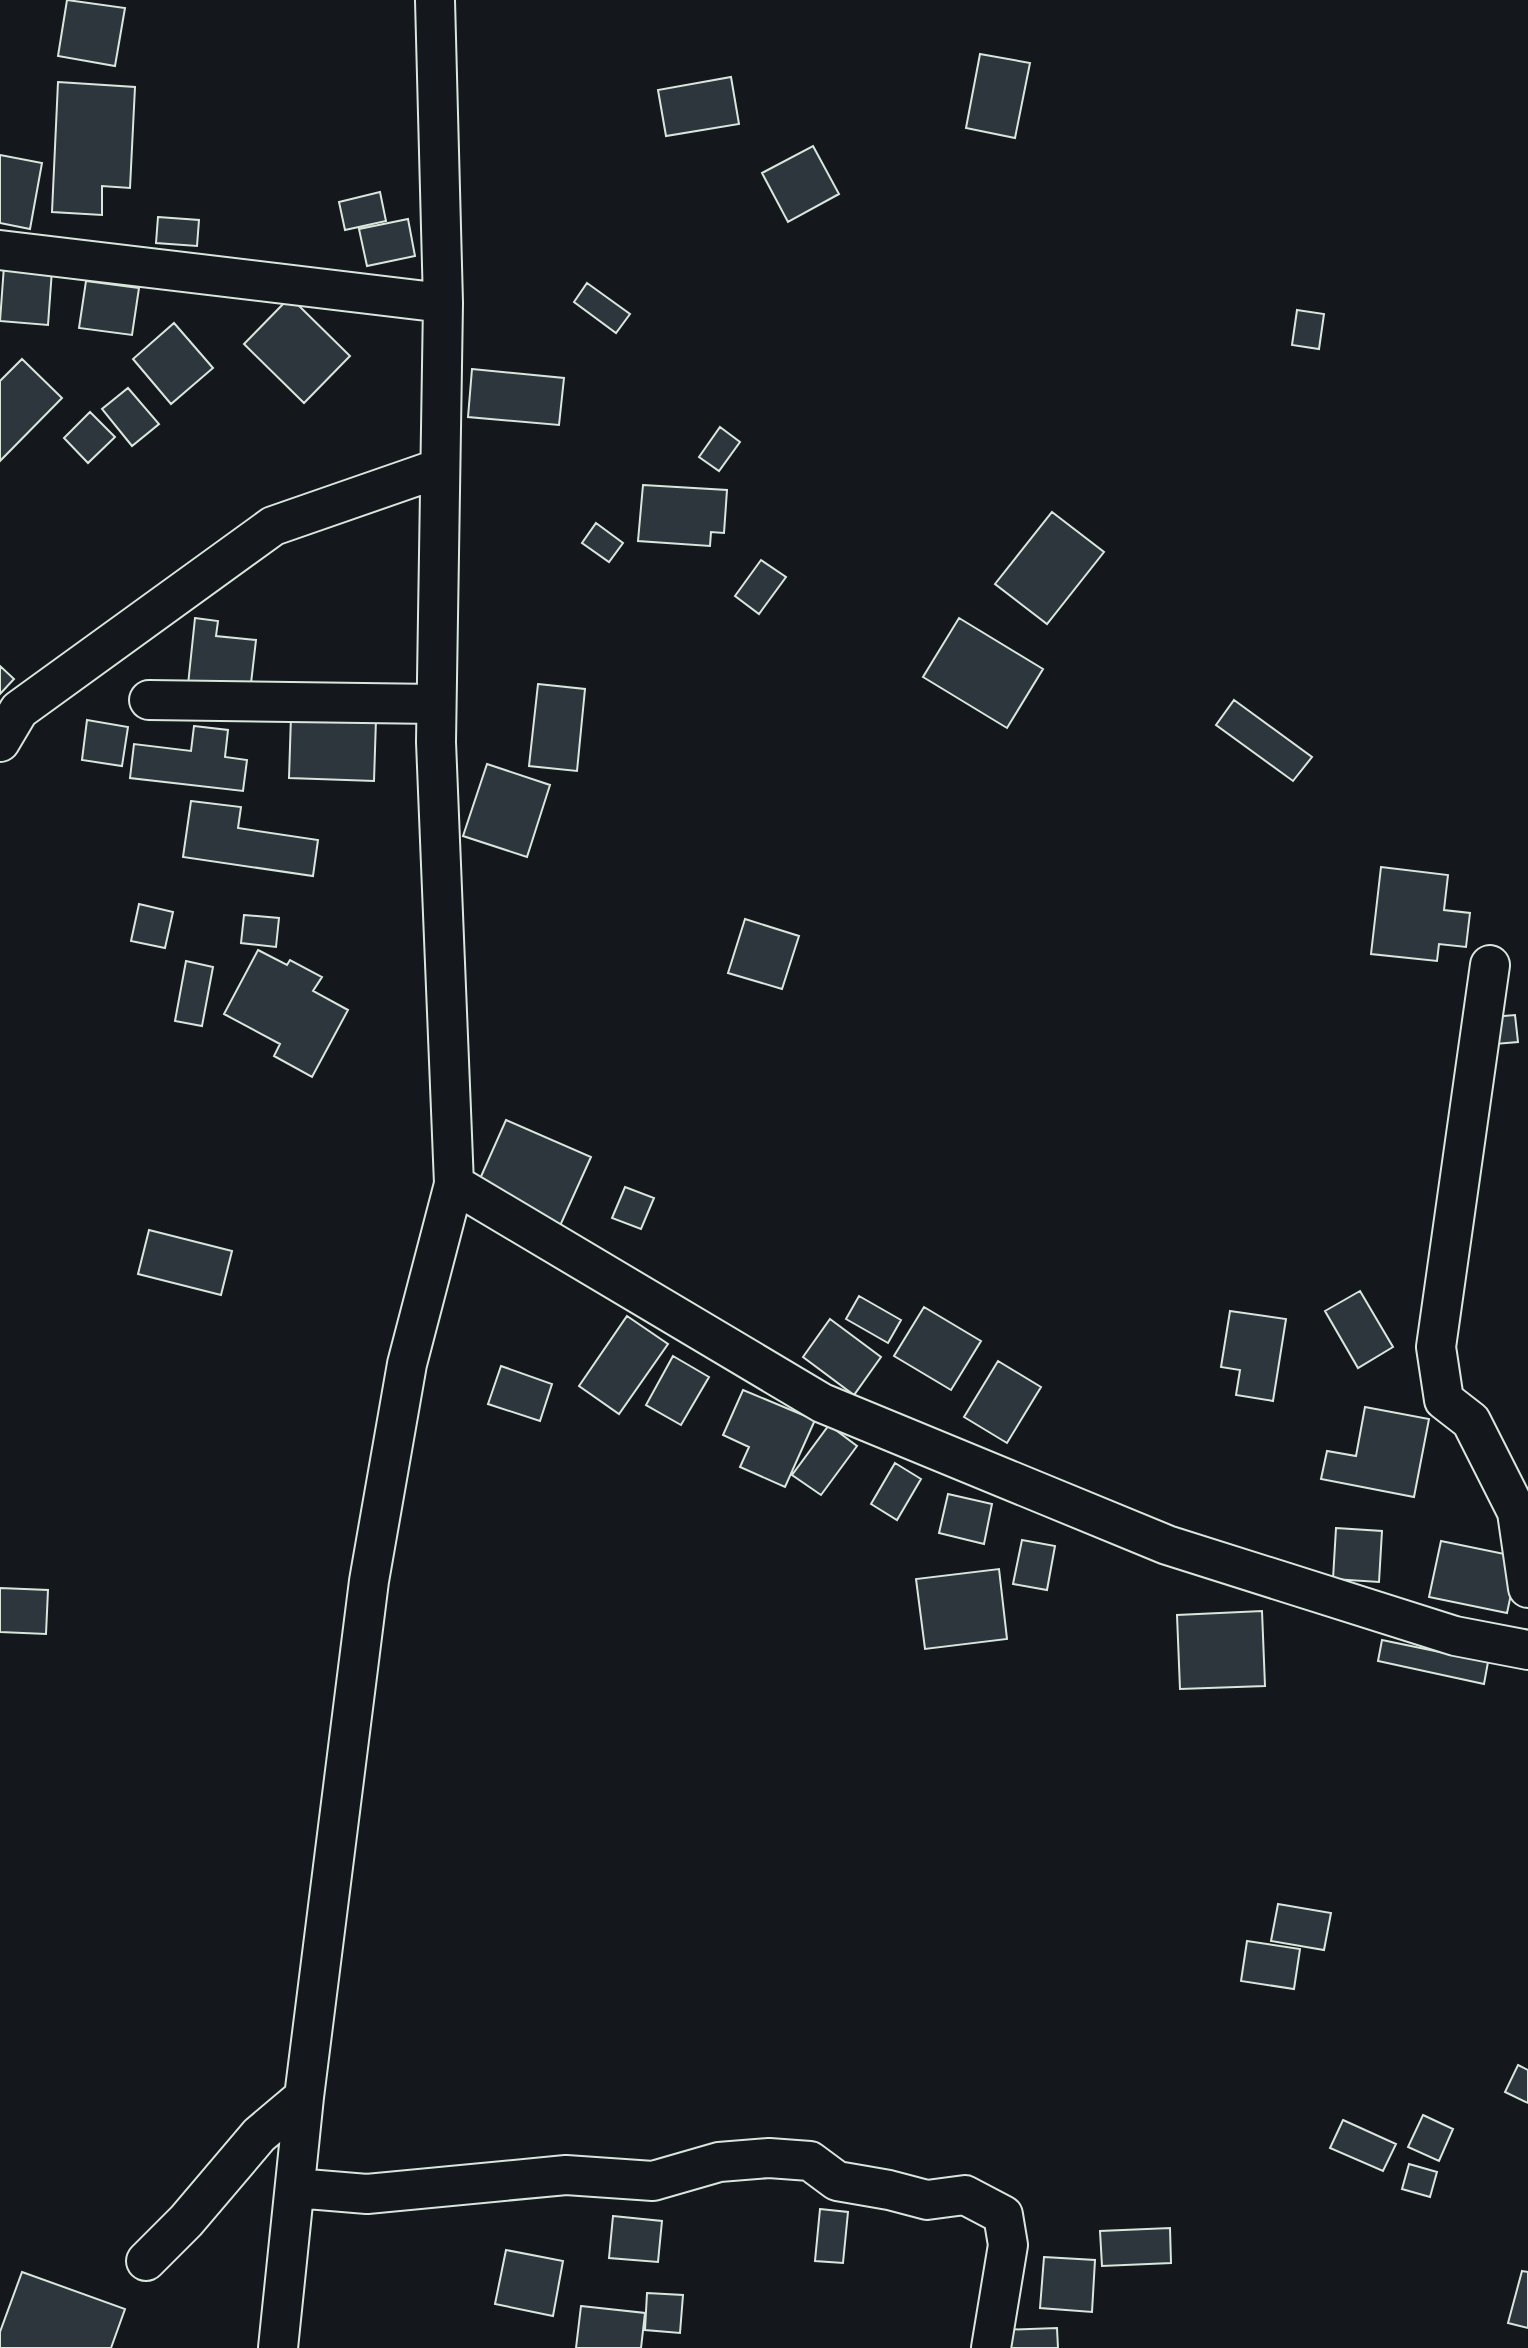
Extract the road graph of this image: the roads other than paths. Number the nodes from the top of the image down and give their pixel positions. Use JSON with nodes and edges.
{"nodes":[{"id":1,"x":435,"y":0,"type":"edge"},
{"id":2,"x":0,"y":250,"type":"edge"},
{"id":3,"x":443,"y":303,"type":"junction"},
{"id":4,"x":440,"y":468,"type":"junction"},
{"id":5,"x":149,"y":700,"type":"dead end"},
{"id":6,"x":436,"y":704,"type":"junction"},
{"id":7,"x":0,"y":742,"type":"edge"},
{"id":8,"x":1490,"y":965,"type":"dead end"},
{"id":9,"x":454,"y":1184,"type":"junction"},
{"id":10,"x":1528,"y":1588,"type":"edge"},
{"id":11,"x":1528,"y":1650,"type":"edge"},
{"id":12,"x":304,"y":2096,"type":"junction"},
{"id":13,"x":295,"y":2188,"type":"junction"},
{"id":14,"x":146,"y":2261,"type":"dead end"},
{"id":15,"x":278,"y":2348,"type":"edge"},
{"id":16,"x":992,"y":2348,"type":"edge"}],
"edges":[{"from":1,"to":3,"type":"street"},
{"from":2,"to":3,"type":"street"},
{"from":3,"to":4,"type":"street"},
{"from":4,"to":6,"type":"street"},
{"from":4,"to":7,"type":"street"},
{"from":5,"to":6,"type":"street"},
{"from":6,"to":9,"type":"street"},
{"from":8,"to":10,"type":"street"},
{"from":9,"to":11,"type":"street"},
{"from":9,"to":12,"type":"street"},
{"from":12,"to":13,"type":"street"},
{"from":12,"to":14,"type":"street"},
{"from":13,"to":15,"type":"street"},
{"from":13,"to":16,"type":"street"}]}
